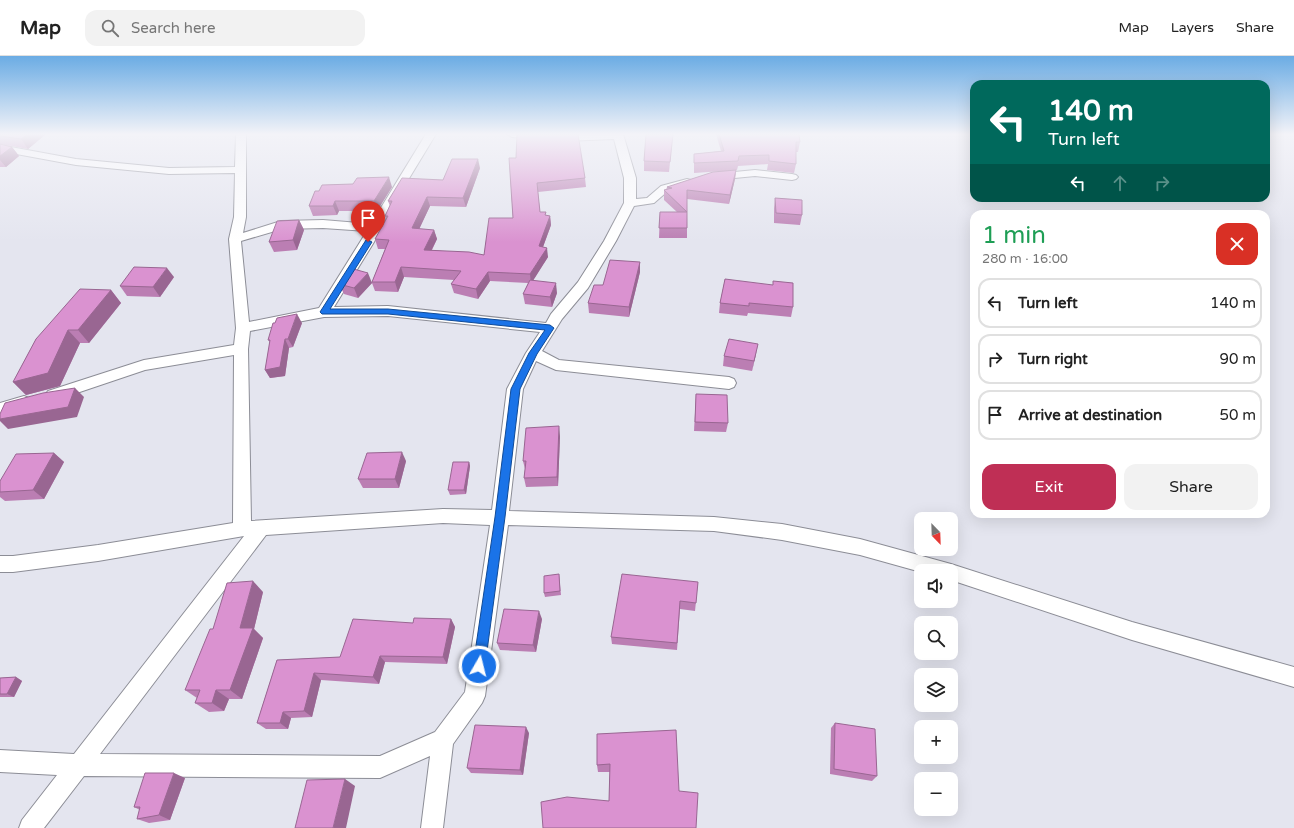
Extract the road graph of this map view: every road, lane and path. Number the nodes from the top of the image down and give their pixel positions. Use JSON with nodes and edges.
{"nodes":[{"id":1,"x":159,"y":170,"type":"edge"},
{"id":2,"x":238,"y":170,"type":"edge"},
{"id":3,"x":240,"y":170,"type":"edge"},
{"id":4,"x":409,"y":170,"type":"edge"},
{"id":5,"x":628,"y":170,"type":"edge"},
{"id":6,"x":792,"y":176,"type":"dead end"},
{"id":7,"x":630,"y":203,"type":"junction"},
{"id":8,"x":375,"y":228,"type":"junction"},
{"id":9,"x":235,"y":239,"type":"junction"},
{"id":10,"x":324,"y":312,"type":"junction"},
{"id":11,"x":243,"y":328,"type":"junction"},
{"id":12,"x":550,"y":328,"type":"junction"},
{"id":13,"x":241,"y":349,"type":"junction"},
{"id":14,"x":533,"y":353,"type":"junction"},
{"id":15,"x":729,"y":383,"type":"dead end"},
{"id":16,"x":1,"y":408,"type":"edge"},
{"id":17,"x":500,"y":517,"type":"junction"},
{"id":18,"x":251,"y":529,"type":"junction"},
{"id":19,"x":0,"y":564,"type":"edge"},
{"id":20,"x":922,"y":564,"type":"edge"},
{"id":21,"x":958,"y":574,"type":"edge"},
{"id":22,"x":1294,"y":677,"type":"edge"},
{"id":23,"x":443,"y":740,"type":"junction"},
{"id":24,"x":0,"y":761,"type":"edge"},
{"id":25,"x":78,"y":765,"type":"junction"},
{"id":26,"x":30,"y":828,"type":"edge"},
{"id":27,"x":432,"y":828,"type":"edge"}],
"edges":[{"from":1,"to":2,"type":"street"},
{"from":3,"to":9,"type":"street"},
{"from":4,"to":8,"type":"street"},
{"from":5,"to":7,"type":"street"},
{"from":6,"to":7,"type":"street"},
{"from":7,"to":12,"type":"street"},
{"from":8,"to":9,"type":"street"},
{"from":8,"to":10,"type":"street"},
{"from":9,"to":11,"type":"street"},
{"from":10,"to":11,"type":"street"},
{"from":10,"to":12,"type":"street"},
{"from":11,"to":13,"type":"street"},
{"from":12,"to":14,"type":"street"},
{"from":13,"to":16,"type":"street"},
{"from":13,"to":18,"type":"street"},
{"from":14,"to":15,"type":"street"},
{"from":14,"to":17,"type":"street"},
{"from":17,"to":18,"type":"street"},
{"from":17,"to":20,"type":"street"},
{"from":17,"to":23,"type":"street"},
{"from":18,"to":19,"type":"street"},
{"from":18,"to":25,"type":"street"},
{"from":21,"to":22,"type":"street"},
{"from":23,"to":25,"type":"street"},
{"from":23,"to":27,"type":"street"},
{"from":24,"to":25,"type":"street"},
{"from":25,"to":26,"type":"street"}]}
